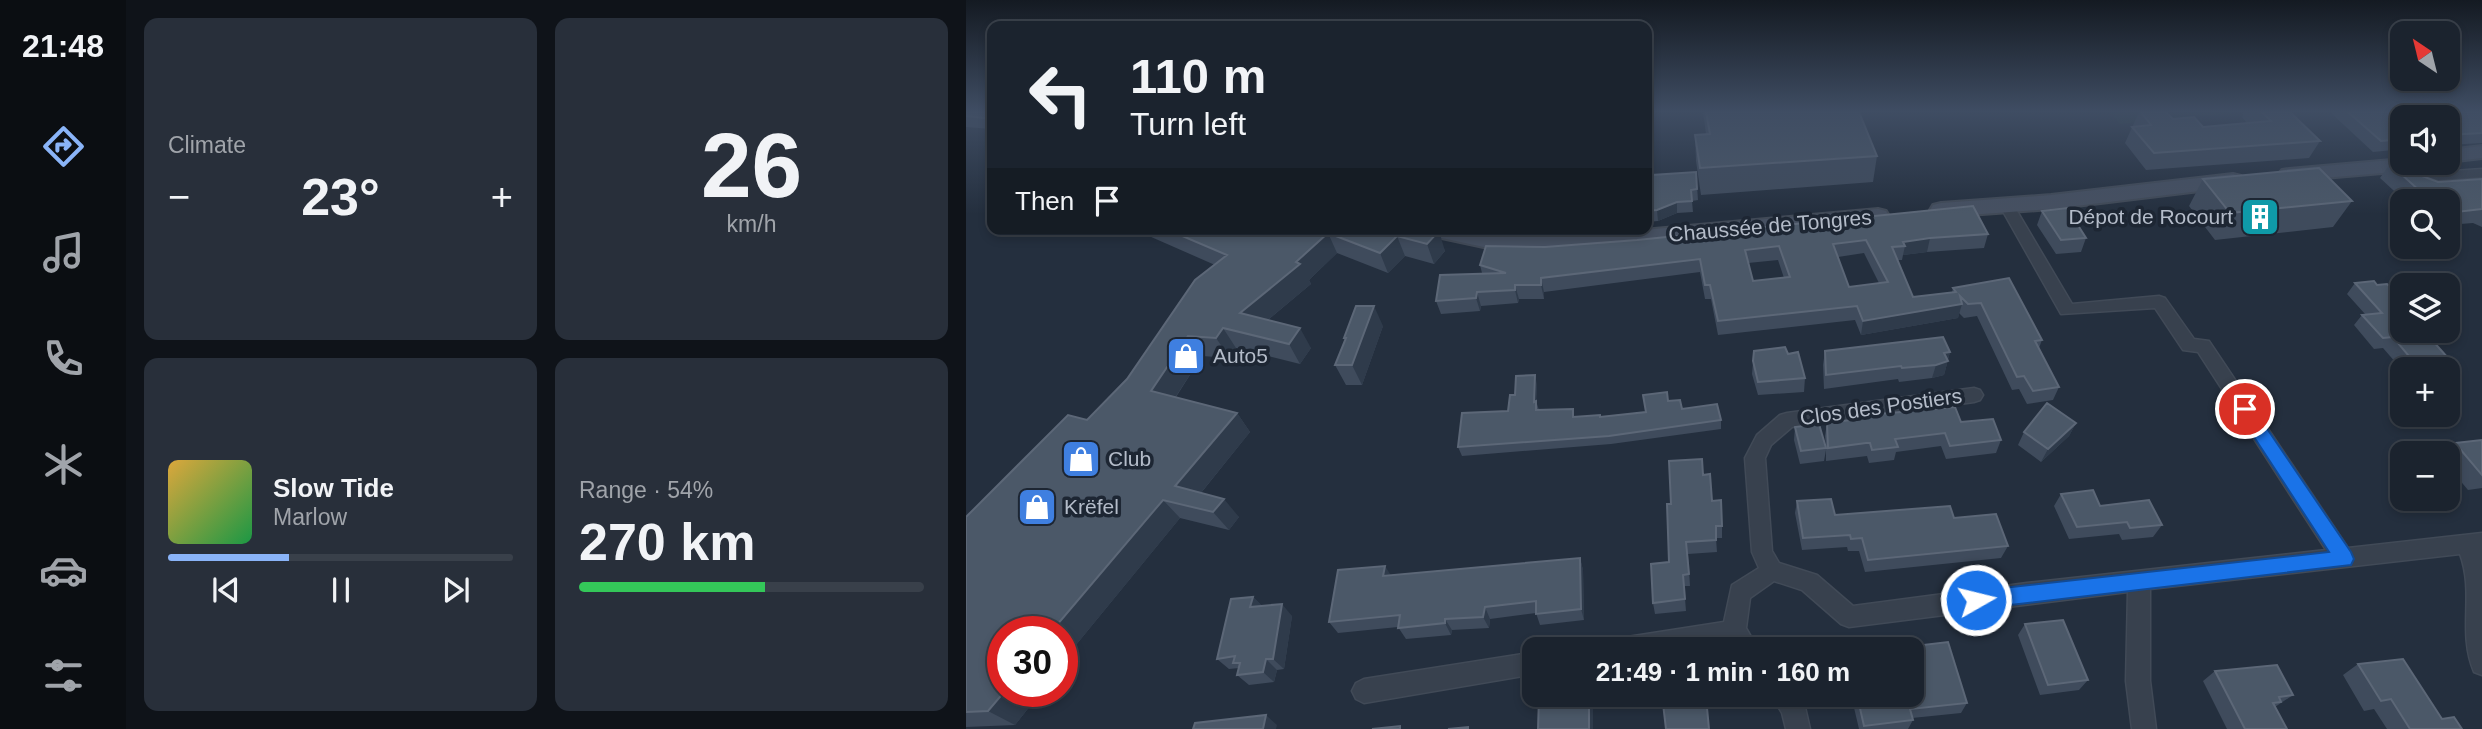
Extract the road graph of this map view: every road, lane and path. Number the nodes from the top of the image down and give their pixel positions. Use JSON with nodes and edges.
{"nodes":[{"id":1,"x":2482,"y":152,"type":"edge"},
{"id":2,"x":2460,"y":155,"type":"edge"},
{"id":3,"x":2482,"y":161,"type":"edge"},
{"id":4,"x":2460,"y":162,"type":"edge"},
{"id":5,"x":2390,"y":165,"type":"edge"},
{"id":6,"x":2482,"y":173,"type":"edge"},
{"id":7,"x":2460,"y":174,"type":"edge"},
{"id":8,"x":2007,"y":206,"type":"junction"},
{"id":9,"x":1919,"y":212,"type":"edge"},
{"id":10,"x":1894,"y":214,"type":"edge"},
{"id":11,"x":1459,"y":235,"type":"edge"},
{"id":12,"x":1974,"y":395,"type":"dead end"},
{"id":13,"x":2474,"y":543,"type":"edge"},
{"id":14,"x":2344,"y":559,"type":"junction"},
{"id":15,"x":1772,"y":571,"type":"junction"},
{"id":16,"x":2139,"y":580,"type":"junction"},
{"id":17,"x":1741,"y":637,"type":"edge"},
{"id":18,"x":2482,"y":664,"type":"edge"},
{"id":19,"x":1522,"y":665,"type":"edge"},
{"id":20,"x":1364,"y":691,"type":"dead end"},
{"id":21,"x":1792,"y":707,"type":"edge"},
{"id":22,"x":1798,"y":729,"type":"edge"},
{"id":23,"x":2144,"y":729,"type":"edge"}],
"edges":[{"from":1,"to":2,"type":"main road"},
{"from":3,"to":4,"type":"main road"},
{"from":5,"to":8,"type":"main road"},
{"from":6,"to":7,"type":"street"},
{"from":8,"to":9,"type":"main road"},
{"from":8,"to":14,"type":"street"},
{"from":10,"to":11,"type":"main road","name":"Chaussée de Tongres"},
{"from":12,"to":15,"type":"street","name":"Clos des Postiers"},
{"from":13,"to":14,"type":"street"},
{"from":13,"to":18,"type":"street"},
{"from":14,"to":16,"type":"street"},
{"from":15,"to":16,"type":"street"},
{"from":15,"to":17,"type":"street"},
{"from":16,"to":23,"type":"street"},
{"from":19,"to":20,"type":"street"},
{"from":21,"to":22,"type":"street"}]}
